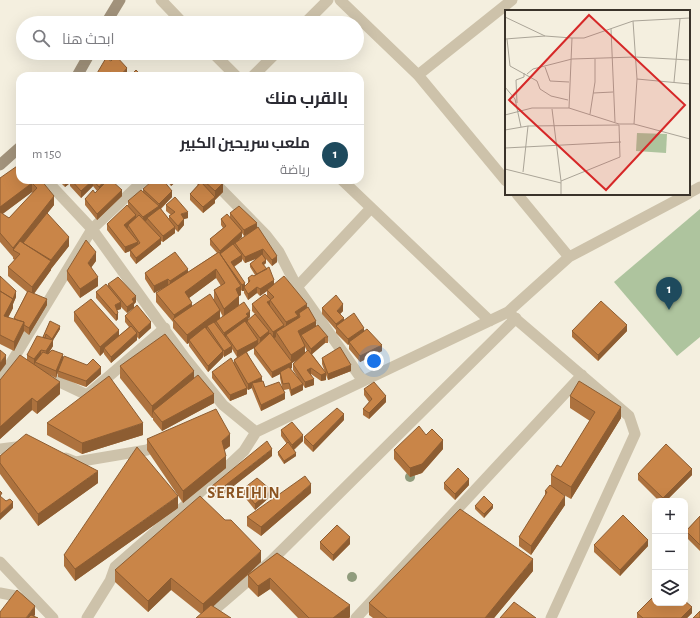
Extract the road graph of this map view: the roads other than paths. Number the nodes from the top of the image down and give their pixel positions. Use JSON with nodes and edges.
{"nodes":[{"id":1,"x":120,"y":0,"type":"edge"},
{"id":2,"x":161,"y":0,"type":"edge"},
{"id":3,"x":328,"y":0,"type":"edge"},
{"id":4,"x":340,"y":0,"type":"edge"},
{"id":5,"x":512,"y":0,"type":"edge"},
{"id":6,"x":110,"y":16,"type":"edge"},
{"id":7,"x":176,"y":16,"type":"edge"},
{"id":8,"x":312,"y":16,"type":"edge"},
{"id":9,"x":357,"y":16,"type":"edge"},
{"id":10,"x":364,"y":23,"type":"edge"},
{"id":11,"x":86,"y":60,"type":"edge"},
{"id":12,"x":220,"y":60,"type":"edge"},
{"id":13,"x":269,"y":60,"type":"edge"},
{"id":14,"x":79,"y":72,"type":"edge"},
{"id":15,"x":232,"y":72,"type":"edge"},
{"id":16,"x":257,"y":72,"type":"edge"},
{"id":17,"x":418,"y":75,"type":"junction"},
{"id":18,"x":16,"y":152,"type":"edge"},
{"id":19,"x":0,"y":165,"type":"edge"},
{"id":20,"x":505,"y":180,"type":"edge"},
{"id":21,"x":50,"y":184,"type":"edge"},
{"id":22,"x":140,"y":184,"type":"edge"},
{"id":23,"x":216,"y":184,"type":"edge"},
{"id":24,"x":346,"y":184,"type":"edge"},
{"id":25,"x":700,"y":187,"type":"edge"},
{"id":26,"x":690,"y":193,"type":"edge"},
{"id":27,"x":518,"y":195,"type":"edge"},
{"id":28,"x":686,"y":195,"type":"edge"},
{"id":29,"x":371,"y":208,"type":"junction"},
{"id":30,"x":92,"y":229,"type":"junction"},
{"id":31,"x":569,"y":257,"type":"junction"},
{"id":32,"x":297,"y":287,"type":"junction"},
{"id":33,"x":512,"y":315,"type":"junction"},
{"id":34,"x":490,"y":321,"type":"junction"},
{"id":35,"x":165,"y":328,"type":"junction"},
{"id":36,"x":34,"y":369,"type":"edge"},
{"id":37,"x":582,"y":375,"type":"junction"},
{"id":38,"x":0,"y":381,"type":"edge"},
{"id":39,"x":363,"y":381,"type":"junction"},
{"id":40,"x":223,"y":405,"type":"junction"},
{"id":41,"x":210,"y":412,"type":"edge"},
{"id":42,"x":256,"y":432,"type":"junction"},
{"id":43,"x":166,"y":439,"type":"edge"},
{"id":44,"x":36,"y":445,"type":"edge"},
{"id":45,"x":0,"y":449,"type":"edge"},
{"id":46,"x":56,"y":453,"type":"edge"},
{"id":47,"x":196,"y":496,"type":"junction"},
{"id":48,"x":206,"y":506,"type":"edge"},
{"id":49,"x":256,"y":554,"type":"edge"},
{"id":50,"x":271,"y":561,"type":"junction"},
{"id":51,"x":0,"y":562,"type":"edge"},
{"id":52,"x":283,"y":568,"type":"edge"},
{"id":53,"x":0,"y":593,"type":"edge"},
{"id":54,"x":52,"y":618,"type":"edge"},
{"id":55,"x":87,"y":618,"type":"edge"},
{"id":56,"x":205,"y":618,"type":"edge"},
{"id":57,"x":356,"y":618,"type":"edge"},
{"id":58,"x":551,"y":618,"type":"edge"}],
"edges":[{"from":1,"to":6,"type":"main road"},
{"from":2,"to":7,"type":"street"},
{"from":3,"to":8,"type":"street"},
{"from":4,"to":9,"type":"street"},
{"from":5,"to":17,"type":"street"},
{"from":10,"to":17,"type":"street"},
{"from":11,"to":14,"type":"main road"},
{"from":12,"to":15,"type":"street"},
{"from":13,"to":16,"type":"street"},
{"from":17,"to":20,"type":"street"},
{"from":18,"to":19,"type":"main road"},
{"from":21,"to":30,"type":"street"},
{"from":22,"to":30,"type":"street"},
{"from":23,"to":32,"type":"street"},
{"from":24,"to":29,"type":"street"},
{"from":25,"to":26,"type":"street"},
{"from":27,"to":31,"type":"street"},
{"from":28,"to":31,"type":"street"},
{"from":29,"to":32,"type":"street"},
{"from":29,"to":34,"type":"street"},
{"from":30,"to":35,"type":"street"},
{"from":30,"to":38,"type":"street"},
{"from":31,"to":33,"type":"street"},
{"from":32,"to":39,"type":"street"},
{"from":33,"to":34,"type":"street"},
{"from":33,"to":37,"type":"street"},
{"from":33,"to":50,"type":"street"},
{"from":34,"to":39,"type":"street"},
{"from":35,"to":36,"type":"street"},
{"from":35,"to":40,"type":"street"},
{"from":37,"to":57,"type":"street"},
{"from":37,"to":58,"type":"street"},
{"from":39,"to":42,"type":"street"},
{"from":40,"to":41,"type":"street"},
{"from":40,"to":42,"type":"street"},
{"from":42,"to":47,"type":"street"},
{"from":43,"to":46,"type":"street"},
{"from":44,"to":45,"type":"street"},
{"from":47,"to":48,"type":"street"},
{"from":47,"to":55,"type":"street"},
{"from":49,"to":50,"type":"street"},
{"from":50,"to":52,"type":"street"},
{"from":50,"to":56,"type":"street"},
{"from":51,"to":54,"type":"street"},
{"from":53,"to":54,"type":"street"}]}
